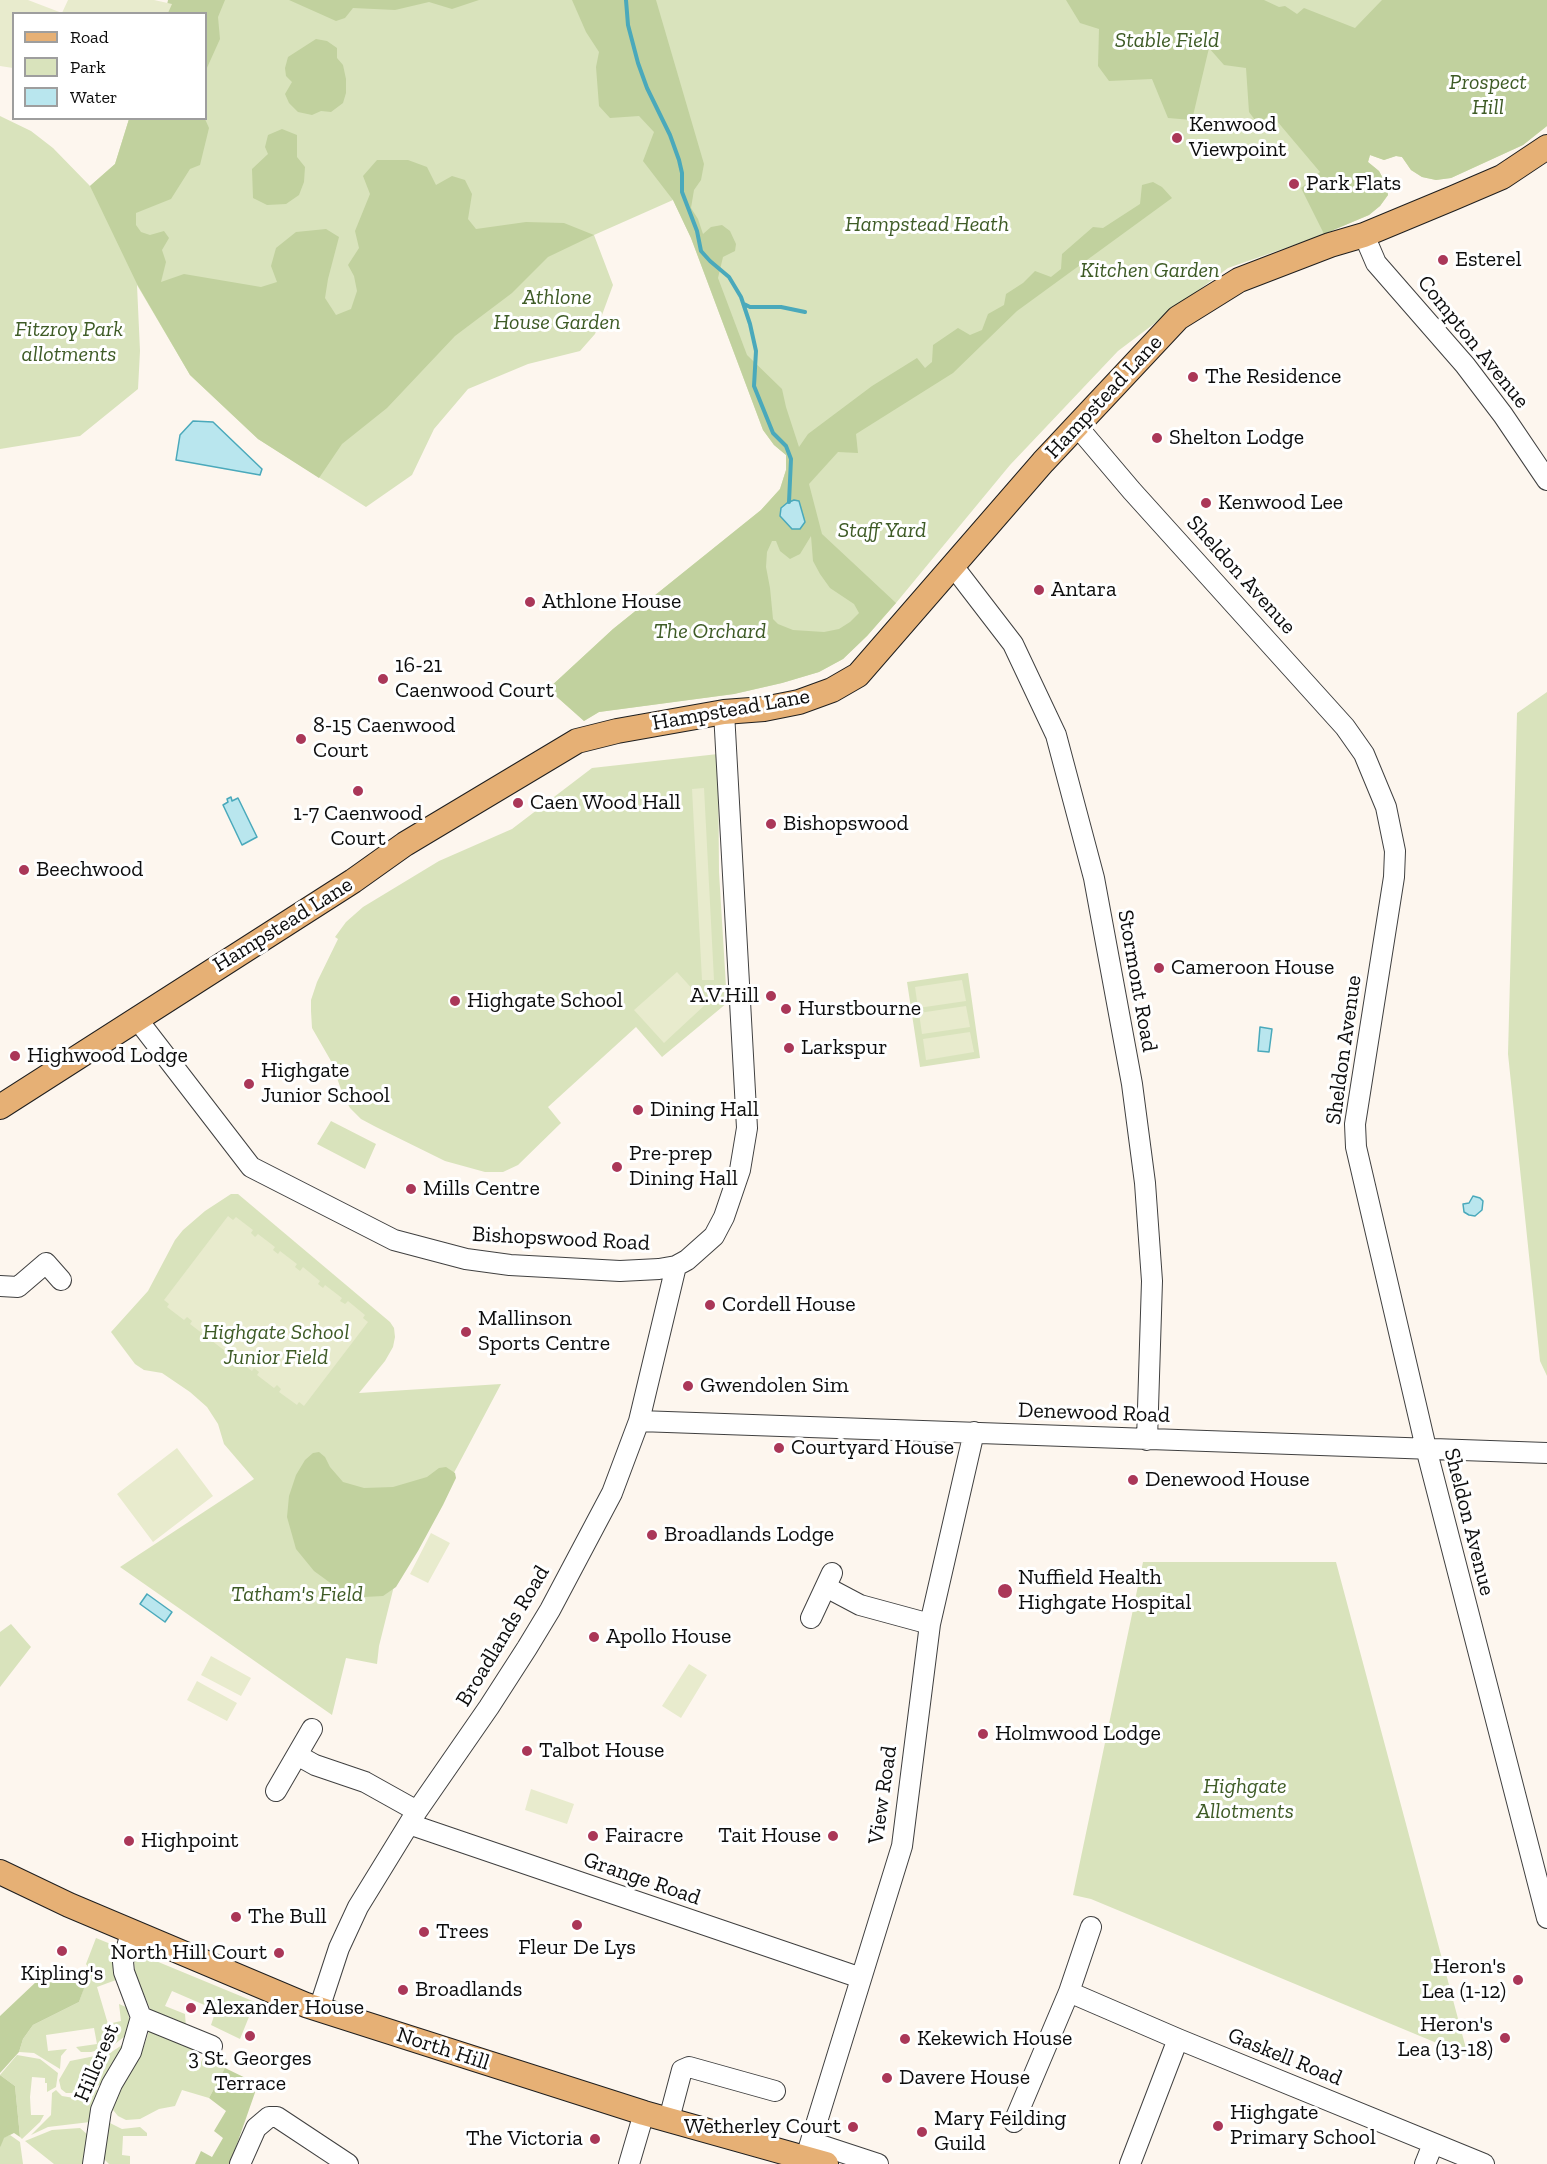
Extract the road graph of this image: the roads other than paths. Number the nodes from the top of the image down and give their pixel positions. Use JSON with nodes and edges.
{"nodes":[{"id":1,"x":1547,"y":147,"type":"edge"},
{"id":2,"x":1364,"y":235,"type":"junction"},
{"id":3,"x":1076,"y":425,"type":"junction"},
{"id":4,"x":1547,"y":480,"type":"edge"},
{"id":5,"x":953,"y":566,"type":"junction"},
{"id":6,"x":724,"y":712,"type":"junction"},
{"id":7,"x":137,"y":1019,"type":"junction"},
{"id":8,"x":0,"y":1107,"type":"edge"},
{"id":9,"x":676,"y":1266,"type":"junction"},
{"id":10,"x":61,"y":1280,"type":"dead end"},
{"id":11,"x":9,"y":1286,"type":"edge"},
{"id":12,"x":0,"y":1303,"type":"edge"},
{"id":13,"x":639,"y":1421,"type":"junction"},
{"id":14,"x":974,"y":1432,"type":"junction"},
{"id":15,"x":1147,"y":1440,"type":"junction"},
{"id":16,"x":1426,"y":1448,"type":"junction"},
{"id":17,"x":1547,"y":1453,"type":"edge"},
{"id":18,"x":811,"y":1618,"type":"dead end"},
{"id":19,"x":930,"y":1624,"type":"junction"},
{"id":20,"x":312,"y":1729,"type":"dead end"},
{"id":21,"x":297,"y":1755,"type":"junction"},
{"id":22,"x":276,"y":1791,"type":"dead end"},
{"id":23,"x":413,"y":1818,"type":"junction"},
{"id":24,"x":0,"y":1872,"type":"edge"},
{"id":25,"x":1547,"y":1918,"type":"edge"},
{"id":26,"x":1091,"y":1927,"type":"dead end"},
{"id":27,"x":131,"y":1932,"type":"junction"},
{"id":28,"x":861,"y":1978,"type":"junction"},
{"id":29,"x":1069,"y":1992,"type":"junction"},
{"id":30,"x":319,"y":2009,"type":"junction"},
{"id":31,"x":141,"y":2017,"type":"junction"},
{"id":32,"x":1178,"y":2039,"type":"junction"},
{"id":33,"x":212,"y":2046,"type":"dead end"},
{"id":34,"x":775,"y":2091,"type":"dead end"},
{"id":35,"x":645,"y":2113,"type":"junction"},
{"id":36,"x":669,"y":2119,"type":"junction"},
{"id":37,"x":1014,"y":2122,"type":"dead end"},
{"id":38,"x":1433,"y":2144,"type":"junction"},
{"id":39,"x":804,"y":2156,"type":"edge"},
{"id":40,"x":93,"y":2164,"type":"edge"},
{"id":41,"x":240,"y":2164,"type":"edge"},
{"id":42,"x":348,"y":2164,"type":"edge"},
{"id":43,"x":629,"y":2164,"type":"edge"},
{"id":44,"x":878,"y":2164,"type":"edge"},
{"id":45,"x":1130,"y":2164,"type":"edge"},
{"id":46,"x":1425,"y":2164,"type":"edge"},
{"id":47,"x":1484,"y":2164,"type":"edge"}],
"edges":[{"from":1,"to":2,"type":"main road","name":"Hampstead Lane"},
{"from":2,"to":3,"type":"main road","name":"Hampstead Lane"},
{"from":2,"to":4,"type":"street","name":"Compton Avenue"},
{"from":3,"to":5,"type":"main road","name":"Hampstead Lane"},
{"from":3,"to":16,"type":"street","name":"Sheldon Avenue"},
{"from":5,"to":6,"type":"main road","name":"Hampstead Lane"},
{"from":5,"to":15,"type":"street","name":"Stormont Road"},
{"from":6,"to":7,"type":"main road","name":"Hampstead Lane"},
{"from":6,"to":9,"type":"street","name":"Bishopswood Road"},
{"from":7,"to":8,"type":"main road","name":"Hampstead Lane"},
{"from":7,"to":9,"type":"street","name":"Bishopswood Road"},
{"from":9,"to":13,"type":"street","name":"Broadlands Road"},
{"from":10,"to":11,"type":"street"},
{"from":11,"to":12,"type":"street"},
{"from":13,"to":14,"type":"street","name":"Denewood Road"},
{"from":13,"to":23,"type":"street","name":"Broadlands Road"},
{"from":14,"to":15,"type":"street","name":"Denewood Road"},
{"from":14,"to":19,"type":"street","name":"View Road"},
{"from":15,"to":16,"type":"street","name":"Denewood Road"},
{"from":16,"to":17,"type":"street","name":"Denewood Road"},
{"from":16,"to":25,"type":"street","name":"Sheldon Avenue"},
{"from":18,"to":19,"type":"street"},
{"from":19,"to":28,"type":"street","name":"View Road"},
{"from":20,"to":21,"type":"street"},
{"from":21,"to":22,"type":"street"},
{"from":21,"to":23,"type":"street","name":"Grange Road"},
{"from":23,"to":28,"type":"street","name":"Grange Road"},
{"from":23,"to":30,"type":"street","name":"Broadlands Road"},
{"from":24,"to":27,"type":"main road","name":"North Hill"},
{"from":26,"to":29,"type":"street"},
{"from":27,"to":30,"type":"main road","name":"North Hill"},
{"from":27,"to":31,"type":"street","name":"Hillcrest"},
{"from":28,"to":39,"type":"street","name":"View Road"},
{"from":29,"to":32,"type":"street","name":"Gaskell Road"},
{"from":29,"to":37,"type":"street"},
{"from":30,"to":35,"type":"main road","name":"North Hill"},
{"from":31,"to":33,"type":"street","name":"Hillcrest"},
{"from":31,"to":40,"type":"street","name":"Hillcrest"},
{"from":32,"to":38,"type":"street","name":"Gaskell Road"},
{"from":32,"to":45,"type":"street"},
{"from":34,"to":36,"type":"street"},
{"from":35,"to":36,"type":"main road","name":"North Hill"},
{"from":35,"to":43,"type":"street"},
{"from":36,"to":39,"type":"main road","name":"North Hill"},
{"from":38,"to":46,"type":"street"},
{"from":38,"to":47,"type":"street","name":"Gaskell Road"},
{"from":39,"to":44,"type":"street","name":"North Hill"},
{"from":41,"to":42,"type":"street"}]}
